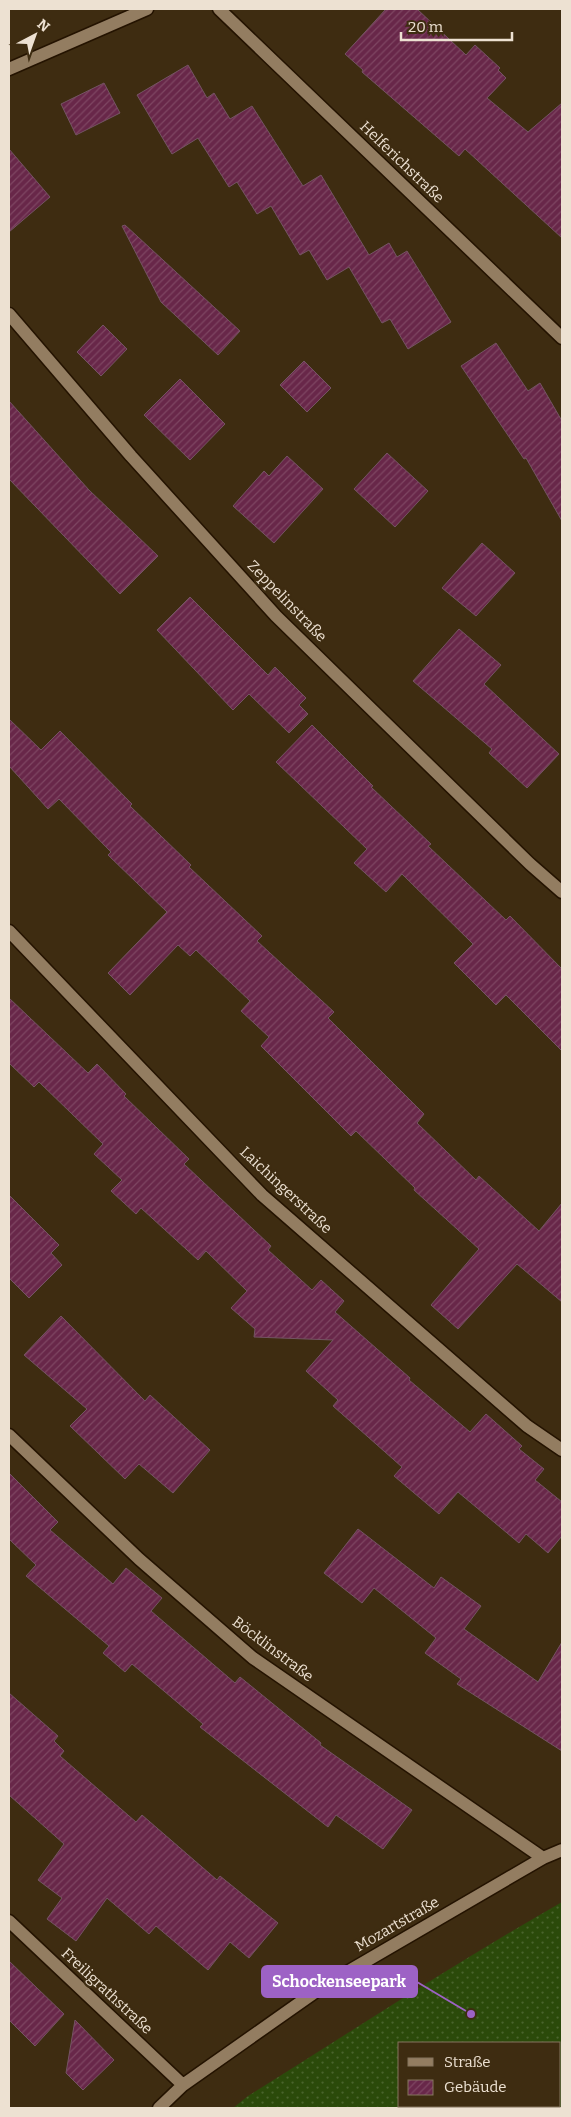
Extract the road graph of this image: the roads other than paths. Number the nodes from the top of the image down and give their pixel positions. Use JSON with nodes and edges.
{"nodes":[{"id":1,"x":147,"y":9,"type":"edge"},
{"id":2,"x":219,"y":9,"type":"edge"},
{"id":3,"x":9,"y":69,"type":"edge"},
{"id":4,"x":9,"y":314,"type":"edge"},
{"id":5,"x":562,"y":338,"type":"edge"},
{"id":6,"x":562,"y":892,"type":"edge"},
{"id":7,"x":9,"y":931,"type":"edge"},
{"id":8,"x":9,"y":1436,"type":"edge"},
{"id":9,"x":562,"y":1450,"type":"edge"},
{"id":10,"x":562,"y":1850,"type":"edge"},
{"id":11,"x":543,"y":1858,"type":"junction"},
{"id":12,"x":9,"y":1921,"type":"edge"},
{"id":13,"x":183,"y":2085,"type":"junction"},
{"id":14,"x":159,"y":2108,"type":"edge"}],
"edges":[{"from":1,"to":3,"type":"street"},
{"from":2,"to":5,"type":"street","name":"Helferichstraße"},
{"from":4,"to":6,"type":"street","name":"Zeppelinstraße"},
{"from":7,"to":9,"type":"street","name":"Laichingerstraße"},
{"from":8,"to":11,"type":"street","name":"Böcklinstraße"},
{"from":10,"to":11,"type":"street","name":"Mozartstraße"},
{"from":11,"to":13,"type":"street","name":"Mozartstraße"},
{"from":12,"to":13,"type":"street","name":"Freiligrathstraße"},
{"from":13,"to":14,"type":"street","name":"Mozartstraße"}]}
